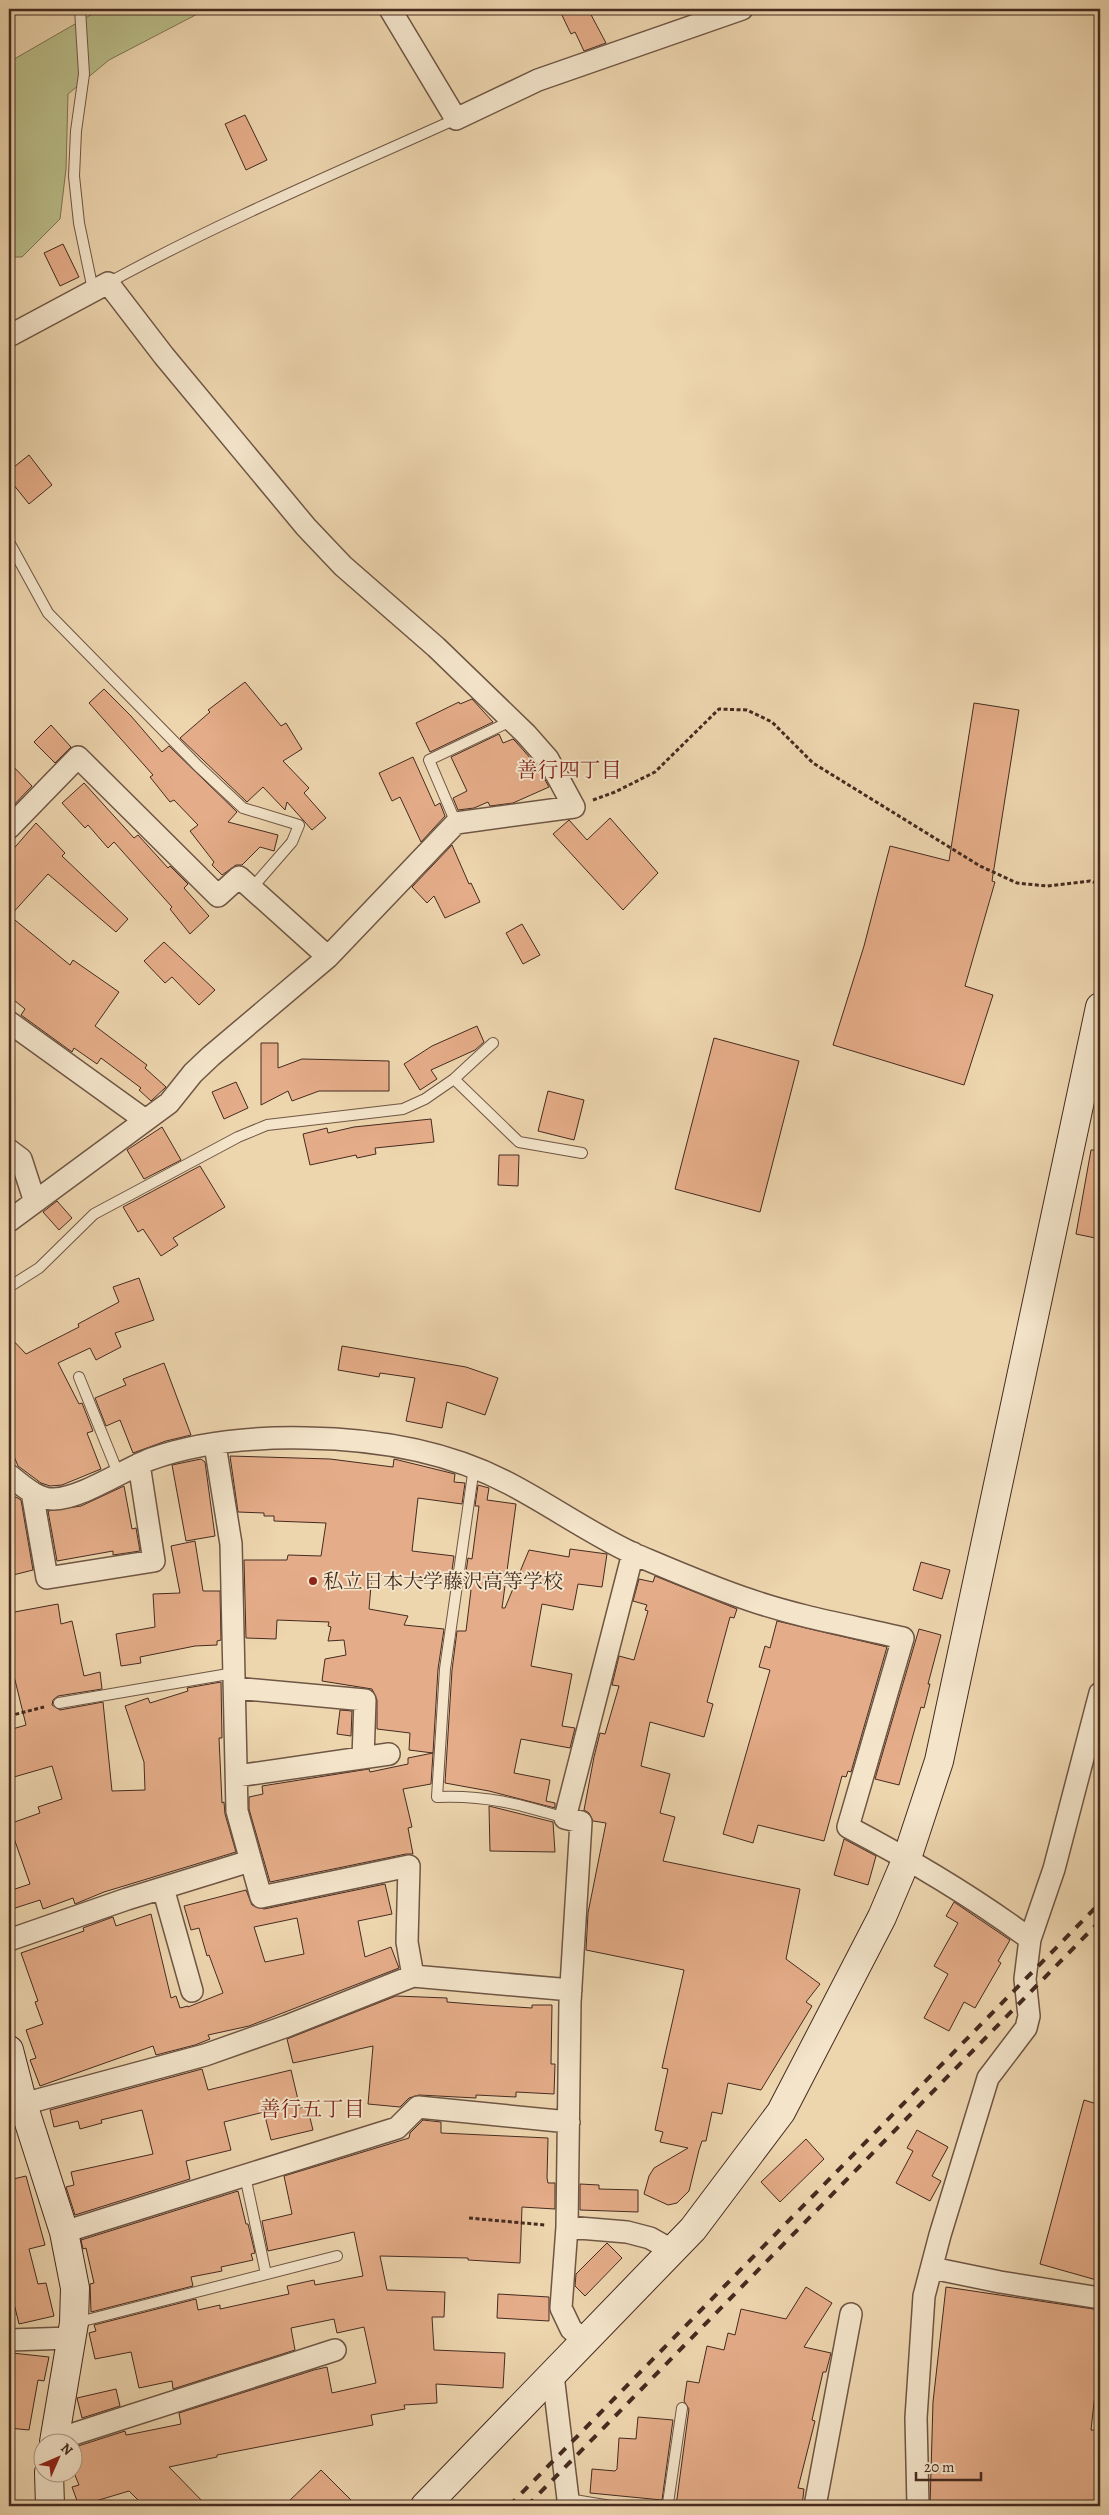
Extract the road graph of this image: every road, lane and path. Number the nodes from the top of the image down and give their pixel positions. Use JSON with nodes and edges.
{"nodes":[{"id":1,"x":80,"y":9,"type":"edge"},
{"id":2,"x":390,"y":9,"type":"edge"},
{"id":3,"x":742,"y":9,"type":"edge"},
{"id":4,"x":456,"y":119,"type":"junction"},
{"id":5,"x":101,"y":286,"type":"junction"},
{"id":6,"x":9,"y":336,"type":"edge"},
{"id":7,"x":9,"y":542,"type":"edge"},
{"id":8,"x":513,"y":720,"type":"junction"},
{"id":9,"x":574,"y":807,"type":"junction"},
{"id":10,"x":456,"y":823,"type":"junction"},
{"id":11,"x":9,"y":828,"type":"edge"},
{"id":12,"x":1100,"y":884,"type":"edge"},
{"id":13,"x":252,"y":888,"type":"junction"},
{"id":14,"x":328,"y":957,"type":"junction"},
{"id":15,"x":1100,"y":1007,"type":"edge"},
{"id":16,"x":9,"y":1022,"type":"edge"},
{"id":17,"x":493,"y":1043,"type":"dead end"},
{"id":18,"x":454,"y":1079,"type":"junction"},
{"id":19,"x":145,"y":1120,"type":"junction"},
{"id":20,"x":9,"y":1150,"type":"edge"},
{"id":21,"x":582,"y":1153,"type":"dead end"},
{"id":22,"x":35,"y":1202,"type":"junction"},
{"id":23,"x":9,"y":1221,"type":"edge"},
{"id":24,"x":9,"y":1287,"type":"edge"},
{"id":25,"x":79,"y":1377,"type":"dead end"},
{"id":26,"x":215,"y":1445,"type":"junction"},
{"id":27,"x":140,"y":1464,"type":"junction"},
{"id":28,"x":474,"y":1467,"type":"junction"},
{"id":29,"x":118,"y":1473,"type":"junction"},
{"id":30,"x":9,"y":1475,"type":"edge"},
{"id":31,"x":32,"y":1492,"type":"junction"},
{"id":32,"x":633,"y":1553,"type":"junction"},
{"id":33,"x":234,"y":1681,"type":"junction"},
{"id":34,"x":1100,"y":1693,"type":"edge"},
{"id":35,"x":59,"y":1703,"type":"joint"},
{"id":36,"x":9,"y":1716,"type":"edge"},
{"id":37,"x":389,"y":1754,"type":"dead end"},
{"id":38,"x":363,"y":1758,"type":"junction"},
{"id":39,"x":236,"y":1776,"type":"junction"},
{"id":40,"x":565,"y":1818,"type":"junction"},
{"id":41,"x":906,"y":1858,"type":"junction"},
{"id":42,"x":250,"y":1861,"type":"junction"},
{"id":43,"x":163,"y":1888,"type":"junction"},
{"id":44,"x":1030,"y":1939,"type":"junction"},
{"id":45,"x":9,"y":1940,"type":"edge"},
{"id":46,"x":413,"y":1976,"type":"junction"},
{"id":47,"x":571,"y":1990,"type":"junction"},
{"id":48,"x":192,"y":1991,"type":"dead end"},
{"id":49,"x":10,"y":2059,"type":"edge"},
{"id":50,"x":23,"y":2104,"type":"junction"},
{"id":51,"x":569,"y":2122,"type":"junction"},
{"id":52,"x":245,"y":2176,"type":"junction"},
{"id":53,"x":469,"y":2218,"type":"dead end"},
{"id":54,"x":567,"y":2227,"type":"junction"},
{"id":55,"x":64,"y":2232,"type":"junction"},
{"id":56,"x":673,"y":2251,"type":"junction"},
{"id":57,"x":336,"y":2256,"type":"dead end"},
{"id":58,"x":932,"y":2268,"type":"junction"},
{"id":59,"x":266,"y":2274,"type":"junction"},
{"id":60,"x":1100,"y":2298,"type":"edge"},
{"id":61,"x":852,"y":2314,"type":"dead end"},
{"id":62,"x":73,"y":2331,"type":"junction"},
{"id":63,"x":9,"y":2340,"type":"edge"},
{"id":64,"x":585,"y":2342,"type":"junction"},
{"id":65,"x":335,"y":2350,"type":"dead end"},
{"id":66,"x":553,"y":2374,"type":"junction"},
{"id":67,"x":682,"y":2408,"type":"dead end"},
{"id":68,"x":56,"y":2432,"type":"edge"},
{"id":69,"x":82,"y":2433,"type":"edge"},
{"id":70,"x":49,"y":2482,"type":"edge"},
{"id":71,"x":564,"y":2502,"type":"edge"},
{"id":72,"x":50,"y":2506,"type":"edge"},
{"id":73,"x":425,"y":2506,"type":"edge"},
{"id":74,"x":610,"y":2506,"type":"edge"},
{"id":75,"x":666,"y":2506,"type":"edge"},
{"id":76,"x":815,"y":2506,"type":"edge"},
{"id":77,"x":918,"y":2506,"type":"edge"}],
"edges":[{"from":1,"to":5,"type":"lane"},
{"from":2,"to":4,"type":"street"},
{"from":3,"to":4,"type":"street"},
{"from":4,"to":5,"type":"lane"},
{"from":5,"to":6,"type":"street"},
{"from":5,"to":8,"type":"street"},
{"from":7,"to":13,"type":"lane"},
{"from":8,"to":9,"type":"street"},
{"from":8,"to":10,"type":"lane"},
{"from":9,"to":10,"type":"street"},
{"from":9,"to":12,"type":"path"},
{"from":10,"to":14,"type":"street"},
{"from":11,"to":13,"type":"street"},
{"from":13,"to":14,"type":"street"},
{"from":14,"to":19,"type":"street"},
{"from":15,"to":41,"type":"street"},
{"from":16,"to":19,"type":"street"},
{"from":17,"to":18,"type":"lane"},
{"from":18,"to":21,"type":"lane"},
{"from":18,"to":24,"type":"lane"},
{"from":19,"to":22,"type":"street"},
{"from":20,"to":22,"type":"street"},
{"from":22,"to":23,"type":"street"},
{"from":25,"to":29,"type":"lane"},
{"from":26,"to":27,"type":"street"},
{"from":26,"to":28,"type":"street"},
{"from":26,"to":33,"type":"street"},
{"from":27,"to":29,"type":"street"},
{"from":27,"to":31,"type":"street"},
{"from":28,"to":32,"type":"street"},
{"from":28,"to":40,"type":"lane"},
{"from":29,"to":31,"type":"street"},
{"from":30,"to":31,"type":"street"},
{"from":32,"to":40,"type":"street"},
{"from":32,"to":41,"type":"street"},
{"from":33,"to":35,"type":"lane"},
{"from":33,"to":38,"type":"street"},
{"from":33,"to":39,"type":"street"},
{"from":34,"to":44,"type":"street"},
{"from":35,"to":36,"type":"path"},
{"from":37,"to":38,"type":"street"},
{"from":38,"to":39,"type":"street"},
{"from":39,"to":42,"type":"street"},
{"from":40,"to":47,"type":"street"},
{"from":41,"to":44,"type":"street"},
{"from":41,"to":56,"type":"street"},
{"from":42,"to":43,"type":"street"},
{"from":42,"to":46,"type":"street"},
{"from":43,"to":45,"type":"street"},
{"from":43,"to":48,"type":"street"},
{"from":44,"to":58,"type":"street"},
{"from":46,"to":47,"type":"street"},
{"from":46,"to":50,"type":"street"},
{"from":47,"to":51,"type":"street"},
{"from":49,"to":50,"type":"street"},
{"from":50,"to":55,"type":"street"},
{"from":51,"to":52,"type":"street"},
{"from":51,"to":54,"type":"street"},
{"from":52,"to":55,"type":"street"},
{"from":52,"to":59,"type":"lane"},
{"from":53,"to":54,"type":"path"},
{"from":54,"to":56,"type":"street"},
{"from":54,"to":64,"type":"street"},
{"from":55,"to":62,"type":"street"},
{"from":56,"to":64,"type":"street"},
{"from":57,"to":59,"type":"lane"},
{"from":58,"to":60,"type":"street"},
{"from":58,"to":77,"type":"street"},
{"from":59,"to":62,"type":"lane"},
{"from":61,"to":76,"type":"street"},
{"from":62,"to":63,"type":"street"},
{"from":62,"to":68,"type":"street"},
{"from":64,"to":66,"type":"street"},
{"from":65,"to":69,"type":"street"},
{"from":66,"to":71,"type":"street"},
{"from":66,"to":73,"type":"street"},
{"from":67,"to":75,"type":"lane"},
{"from":70,"to":72,"type":"street"},
{"from":71,"to":74,"type":"lane"}]}
